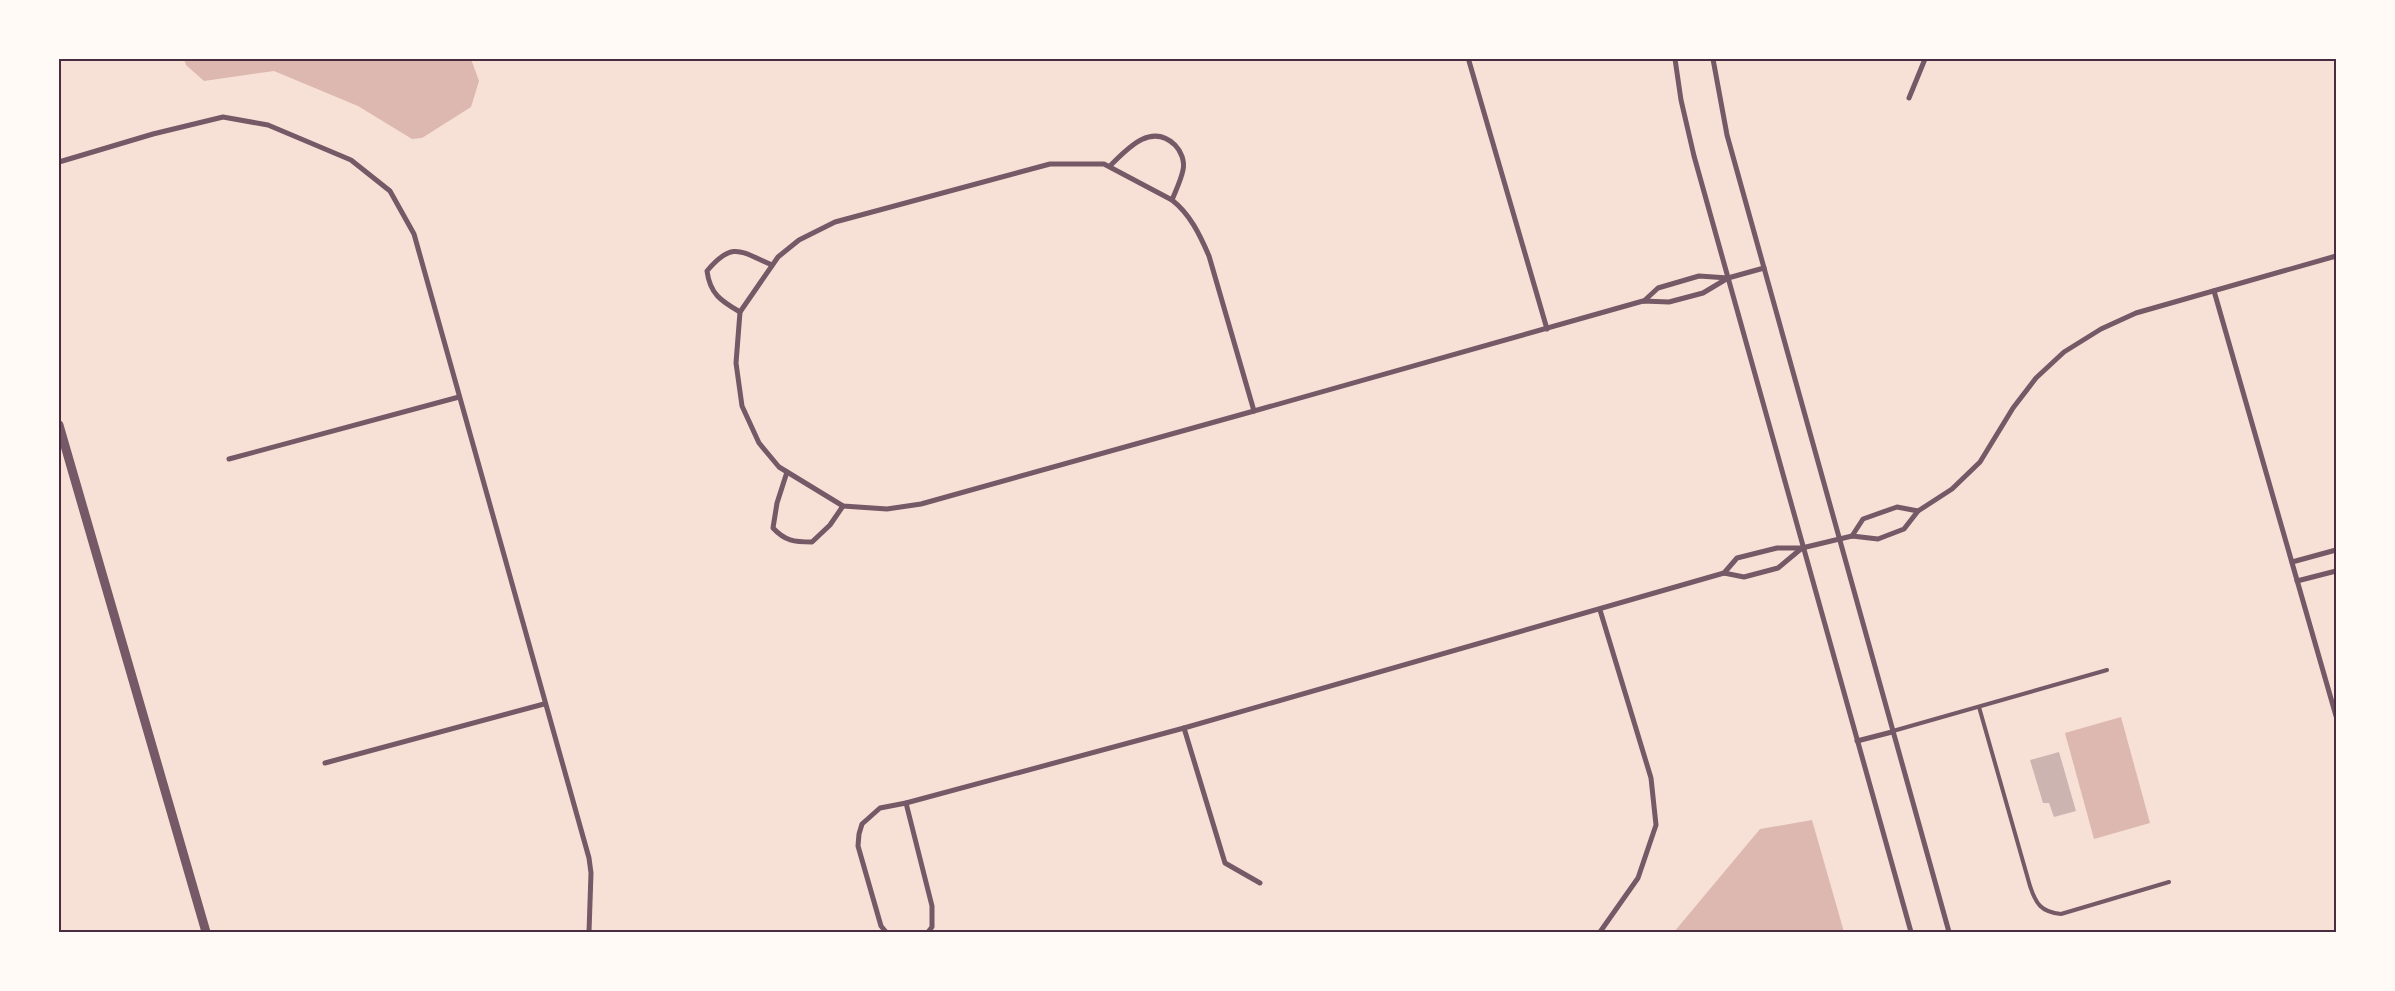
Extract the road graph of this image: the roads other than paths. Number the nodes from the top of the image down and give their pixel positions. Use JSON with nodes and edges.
{"nodes":[{"id":1,"x":1675,"y":59,"type":"edge"},
{"id":2,"x":1713,"y":59,"type":"edge"},
{"id":3,"x":1925,"y":59,"type":"edge"},
{"id":4,"x":1469,"y":61,"type":"dead end"},
{"id":5,"x":1909,"y":98,"type":"dead end"},
{"id":6,"x":59,"y":162,"type":"edge"},
{"id":7,"x":1110,"y":166,"type":"junction"},
{"id":8,"x":1172,"y":200,"type":"junction"},
{"id":9,"x":2336,"y":256,"type":"edge"},
{"id":10,"x":772,"y":265,"type":"junction"},
{"id":11,"x":1764,"y":268,"type":"junction"},
{"id":12,"x":1728,"y":278,"type":"junction"},
{"id":13,"x":2214,"y":291,"type":"junction"},
{"id":14,"x":1643,"y":302,"type":"junction"},
{"id":15,"x":740,"y":312,"type":"junction"},
{"id":16,"x":1547,"y":329,"type":"junction"},
{"id":17,"x":459,"y":397,"type":"junction"},
{"id":18,"x":1254,"y":410,"type":"junction"},
{"id":19,"x":59,"y":426,"type":"edge"},
{"id":20,"x":229,"y":459,"type":"dead end"},
{"id":21,"x":787,"y":472,"type":"junction"},
{"id":22,"x":843,"y":506,"type":"junction"},
{"id":23,"x":1918,"y":511,"type":"junction"},
{"id":24,"x":1852,"y":536,"type":"junction"},
{"id":25,"x":1838,"y":539,"type":"junction"},
{"id":26,"x":1802,"y":548,"type":"junction"},
{"id":27,"x":2336,"y":550,"type":"edge"},
{"id":28,"x":2292,"y":562,"type":"junction"},
{"id":29,"x":2336,"y":571,"type":"edge"},
{"id":30,"x":1724,"y":573,"type":"junction"},
{"id":31,"x":2297,"y":581,"type":"junction"},
{"id":32,"x":1600,"y":610,"type":"junction"},
{"id":33,"x":2107,"y":670,"type":"dead end"},
{"id":34,"x":544,"y":704,"type":"junction"},
{"id":35,"x":1979,"y":707,"type":"junction"},
{"id":36,"x":2336,"y":716,"type":"edge"},
{"id":37,"x":1184,"y":728,"type":"junction"},
{"id":38,"x":1892,"y":732,"type":"junction"},
{"id":39,"x":1857,"y":741,"type":"junction"},
{"id":40,"x":325,"y":763,"type":"dead end"},
{"id":41,"x":906,"y":803,"type":"junction"},
{"id":42,"x":2169,"y":882,"type":"dead end"},
{"id":43,"x":1260,"y":883,"type":"dead end"},
{"id":44,"x":206,"y":932,"type":"edge"},
{"id":45,"x":589,"y":932,"type":"edge"},
{"id":46,"x":886,"y":932,"type":"edge"},
{"id":47,"x":928,"y":932,"type":"edge"},
{"id":48,"x":1600,"y":932,"type":"edge"},
{"id":49,"x":1911,"y":932,"type":"edge"},
{"id":50,"x":1949,"y":932,"type":"edge"}],
"edges":[{"from":1,"to":12,"type":"street"},
{"from":2,"to":11,"type":"street"},
{"from":3,"to":5,"type":"street"},
{"from":4,"to":16,"type":"street"},
{"from":6,"to":17,"type":"street"},
{"from":7,"to":8,"type":"street"},
{"from":7,"to":8,"type":"street"},
{"from":7,"to":10,"type":"street"},
{"from":8,"to":18,"type":"street"},
{"from":9,"to":13,"type":"street"},
{"from":10,"to":15,"type":"street"},
{"from":10,"to":15,"type":"street"},
{"from":11,"to":12,"type":"street"},
{"from":11,"to":25,"type":"street"},
{"from":12,"to":14,"type":"street"},
{"from":12,"to":14,"type":"street"},
{"from":12,"to":26,"type":"street"},
{"from":13,"to":23,"type":"street"},
{"from":13,"to":28,"type":"street"},
{"from":14,"to":16,"type":"street"},
{"from":15,"to":21,"type":"street"},
{"from":16,"to":18,"type":"street"},
{"from":17,"to":20,"type":"street"},
{"from":17,"to":34,"type":"street"},
{"from":18,"to":22,"type":"street"},
{"from":19,"to":44,"type":"street"},
{"from":21,"to":22,"type":"street"},
{"from":21,"to":22,"type":"street"},
{"from":23,"to":24,"type":"street"},
{"from":23,"to":24,"type":"street"},
{"from":24,"to":25,"type":"street"},
{"from":25,"to":26,"type":"street"},
{"from":25,"to":38,"type":"street"},
{"from":26,"to":30,"type":"street"},
{"from":26,"to":30,"type":"street"},
{"from":26,"to":39,"type":"street"},
{"from":27,"to":28,"type":"street"},
{"from":28,"to":31,"type":"street"},
{"from":29,"to":31,"type":"street"},
{"from":30,"to":32,"type":"street"},
{"from":31,"to":36,"type":"street"},
{"from":32,"to":37,"type":"street"},
{"from":32,"to":48,"type":"street"},
{"from":33,"to":35,"type":"lane"},
{"from":34,"to":40,"type":"street"},
{"from":34,"to":45,"type":"street"},
{"from":35,"to":38,"type":"lane"},
{"from":35,"to":42,"type":"lane"},
{"from":37,"to":41,"type":"street"},
{"from":37,"to":43,"type":"street"},
{"from":38,"to":39,"type":"street"},
{"from":38,"to":50,"type":"street"},
{"from":39,"to":49,"type":"street"},
{"from":41,"to":46,"type":"street"},
{"from":41,"to":47,"type":"street"}]}
